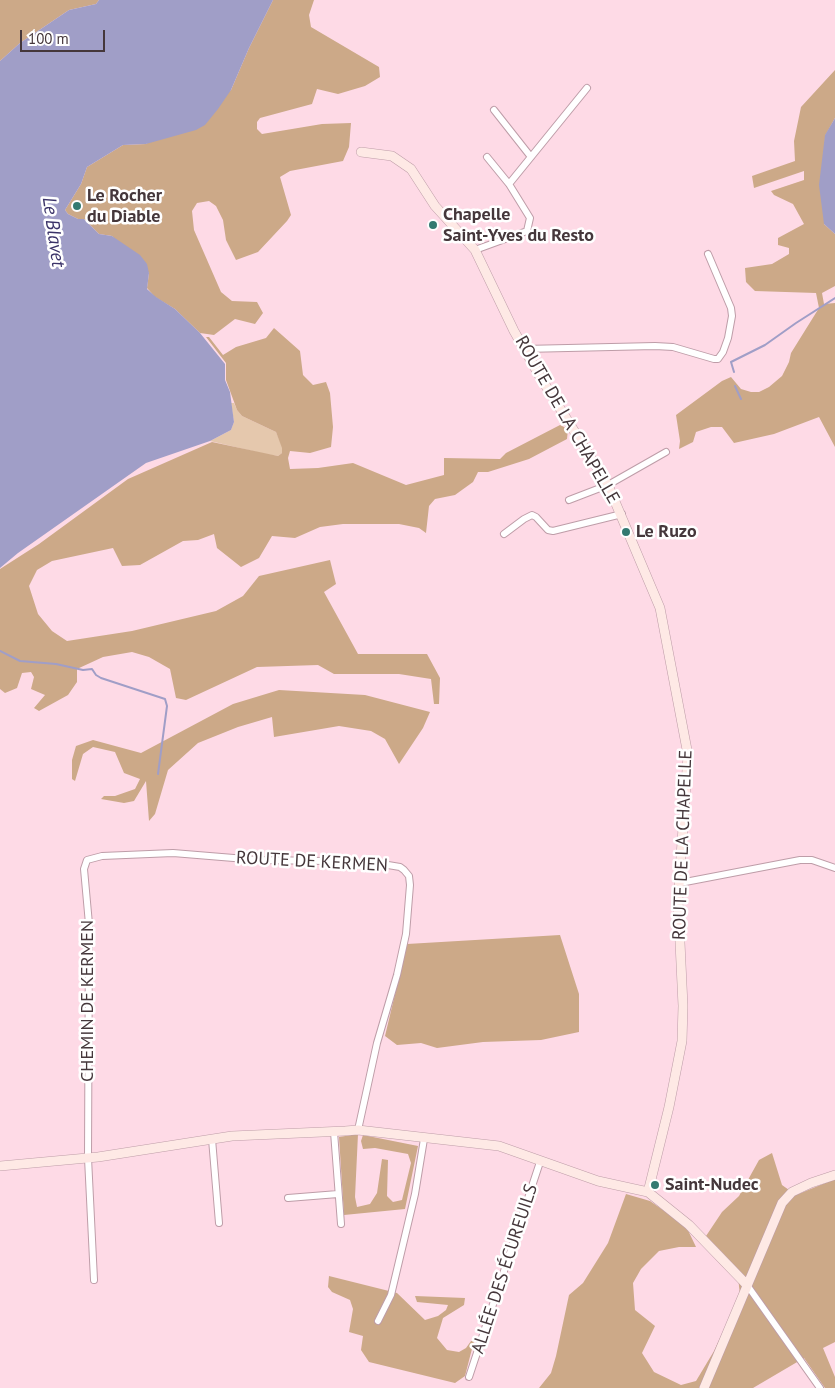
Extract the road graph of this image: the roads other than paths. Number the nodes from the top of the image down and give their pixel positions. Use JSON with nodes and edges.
{"nodes":[{"id":1,"x":587,"y":88,"type":"dead end"},
{"id":2,"x":494,"y":110,"type":"dead end"},
{"id":3,"x":361,"y":152,"type":"dead end"},
{"id":4,"x":487,"y":157,"type":"dead end"},
{"id":5,"x":531,"y":157,"type":"junction"},
{"id":6,"x":509,"y":184,"type":"junction"},
{"id":7,"x":475,"y":250,"type":"junction"},
{"id":8,"x":708,"y":254,"type":"dead end"},
{"id":9,"x":524,"y":349,"type":"junction"},
{"id":10,"x":666,"y":452,"type":"dead end"},
{"id":11,"x":608,"y":485,"type":"junction"},
{"id":12,"x":569,"y":500,"type":"dead end"},
{"id":13,"x":622,"y":514,"type":"junction"},
{"id":14,"x":504,"y":534,"type":"dead end"},
{"id":15,"x":102,"y":856,"type":"joint"},
{"id":16,"x":835,"y":868,"type":"edge"},
{"id":17,"x":680,"y":883,"type":"junction"},
{"id":18,"x":358,"y":1130,"type":"junction"},
{"id":19,"x":334,"y":1132,"type":"junction"},
{"id":20,"x":212,"y":1139,"type":"junction"},
{"id":21,"x":424,"y":1139,"type":"junction"},
{"id":22,"x":88,"y":1158,"type":"junction"},
{"id":23,"x":540,"y":1162,"type":"junction"},
{"id":24,"x":0,"y":1166,"type":"edge"},
{"id":25,"x":835,"y":1175,"type":"edge"},
{"id":26,"x":648,"y":1192,"type":"junction"},
{"id":27,"x":338,"y":1194,"type":"junction"},
{"id":28,"x":288,"y":1198,"type":"dead end"},
{"id":29,"x":219,"y":1223,"type":"dead end"},
{"id":30,"x":341,"y":1224,"type":"dead end"},
{"id":31,"x":94,"y":1280,"type":"dead end"},
{"id":32,"x":747,"y":1286,"type":"junction"},
{"id":33,"x":378,"y":1321,"type":"dead end"},
{"id":34,"x":469,"y":1377,"type":"dead end"},
{"id":35,"x":704,"y":1388,"type":"edge"},
{"id":36,"x":820,"y":1388,"type":"edge"}],
"edges":[{"from":1,"to":5,"type":"street"},
{"from":2,"to":5,"type":"street"},
{"from":3,"to":7,"type":"street","name":"ROUTE DE LA CHAPELLE"},
{"from":4,"to":6,"type":"street"},
{"from":5,"to":6,"type":"street"},
{"from":6,"to":7,"type":"street"},
{"from":7,"to":9,"type":"street","name":"ROUTE DE LA CHAPELLE"},
{"from":8,"to":9,"type":"street"},
{"from":9,"to":11,"type":"street","name":"ROUTE DE LA CHAPELLE"},
{"from":10,"to":11,"type":"street"},
{"from":11,"to":12,"type":"street"},
{"from":11,"to":13,"type":"street","name":"ROUTE DE LA CHAPELLE"},
{"from":13,"to":14,"type":"street"},
{"from":13,"to":17,"type":"street","name":"ROUTE DE LA CHAPELLE"},
{"from":15,"to":18,"type":"street","name":"ROUTE DE KERMEN"},
{"from":15,"to":22,"type":"street","name":"CHEMIN DE KERMEN"},
{"from":16,"to":17,"type":"street"},
{"from":17,"to":26,"type":"street","name":"ROUTE DE LA CHAPELLE"},
{"from":18,"to":19,"type":"street"},
{"from":18,"to":21,"type":"street"},
{"from":19,"to":20,"type":"street"},
{"from":19,"to":27,"type":"street"},
{"from":20,"to":22,"type":"street"},
{"from":20,"to":29,"type":"street"},
{"from":21,"to":23,"type":"street"},
{"from":21,"to":33,"type":"street"},
{"from":22,"to":24,"type":"street"},
{"from":22,"to":31,"type":"street"},
{"from":23,"to":26,"type":"street"},
{"from":23,"to":34,"type":"street","name":"ALLÉE DES ÉCUREUILS"},
{"from":25,"to":32,"type":"street"},
{"from":26,"to":32,"type":"street"},
{"from":27,"to":28,"type":"street"},
{"from":27,"to":30,"type":"street"},
{"from":32,"to":35,"type":"street"},
{"from":32,"to":36,"type":"street"}]}
